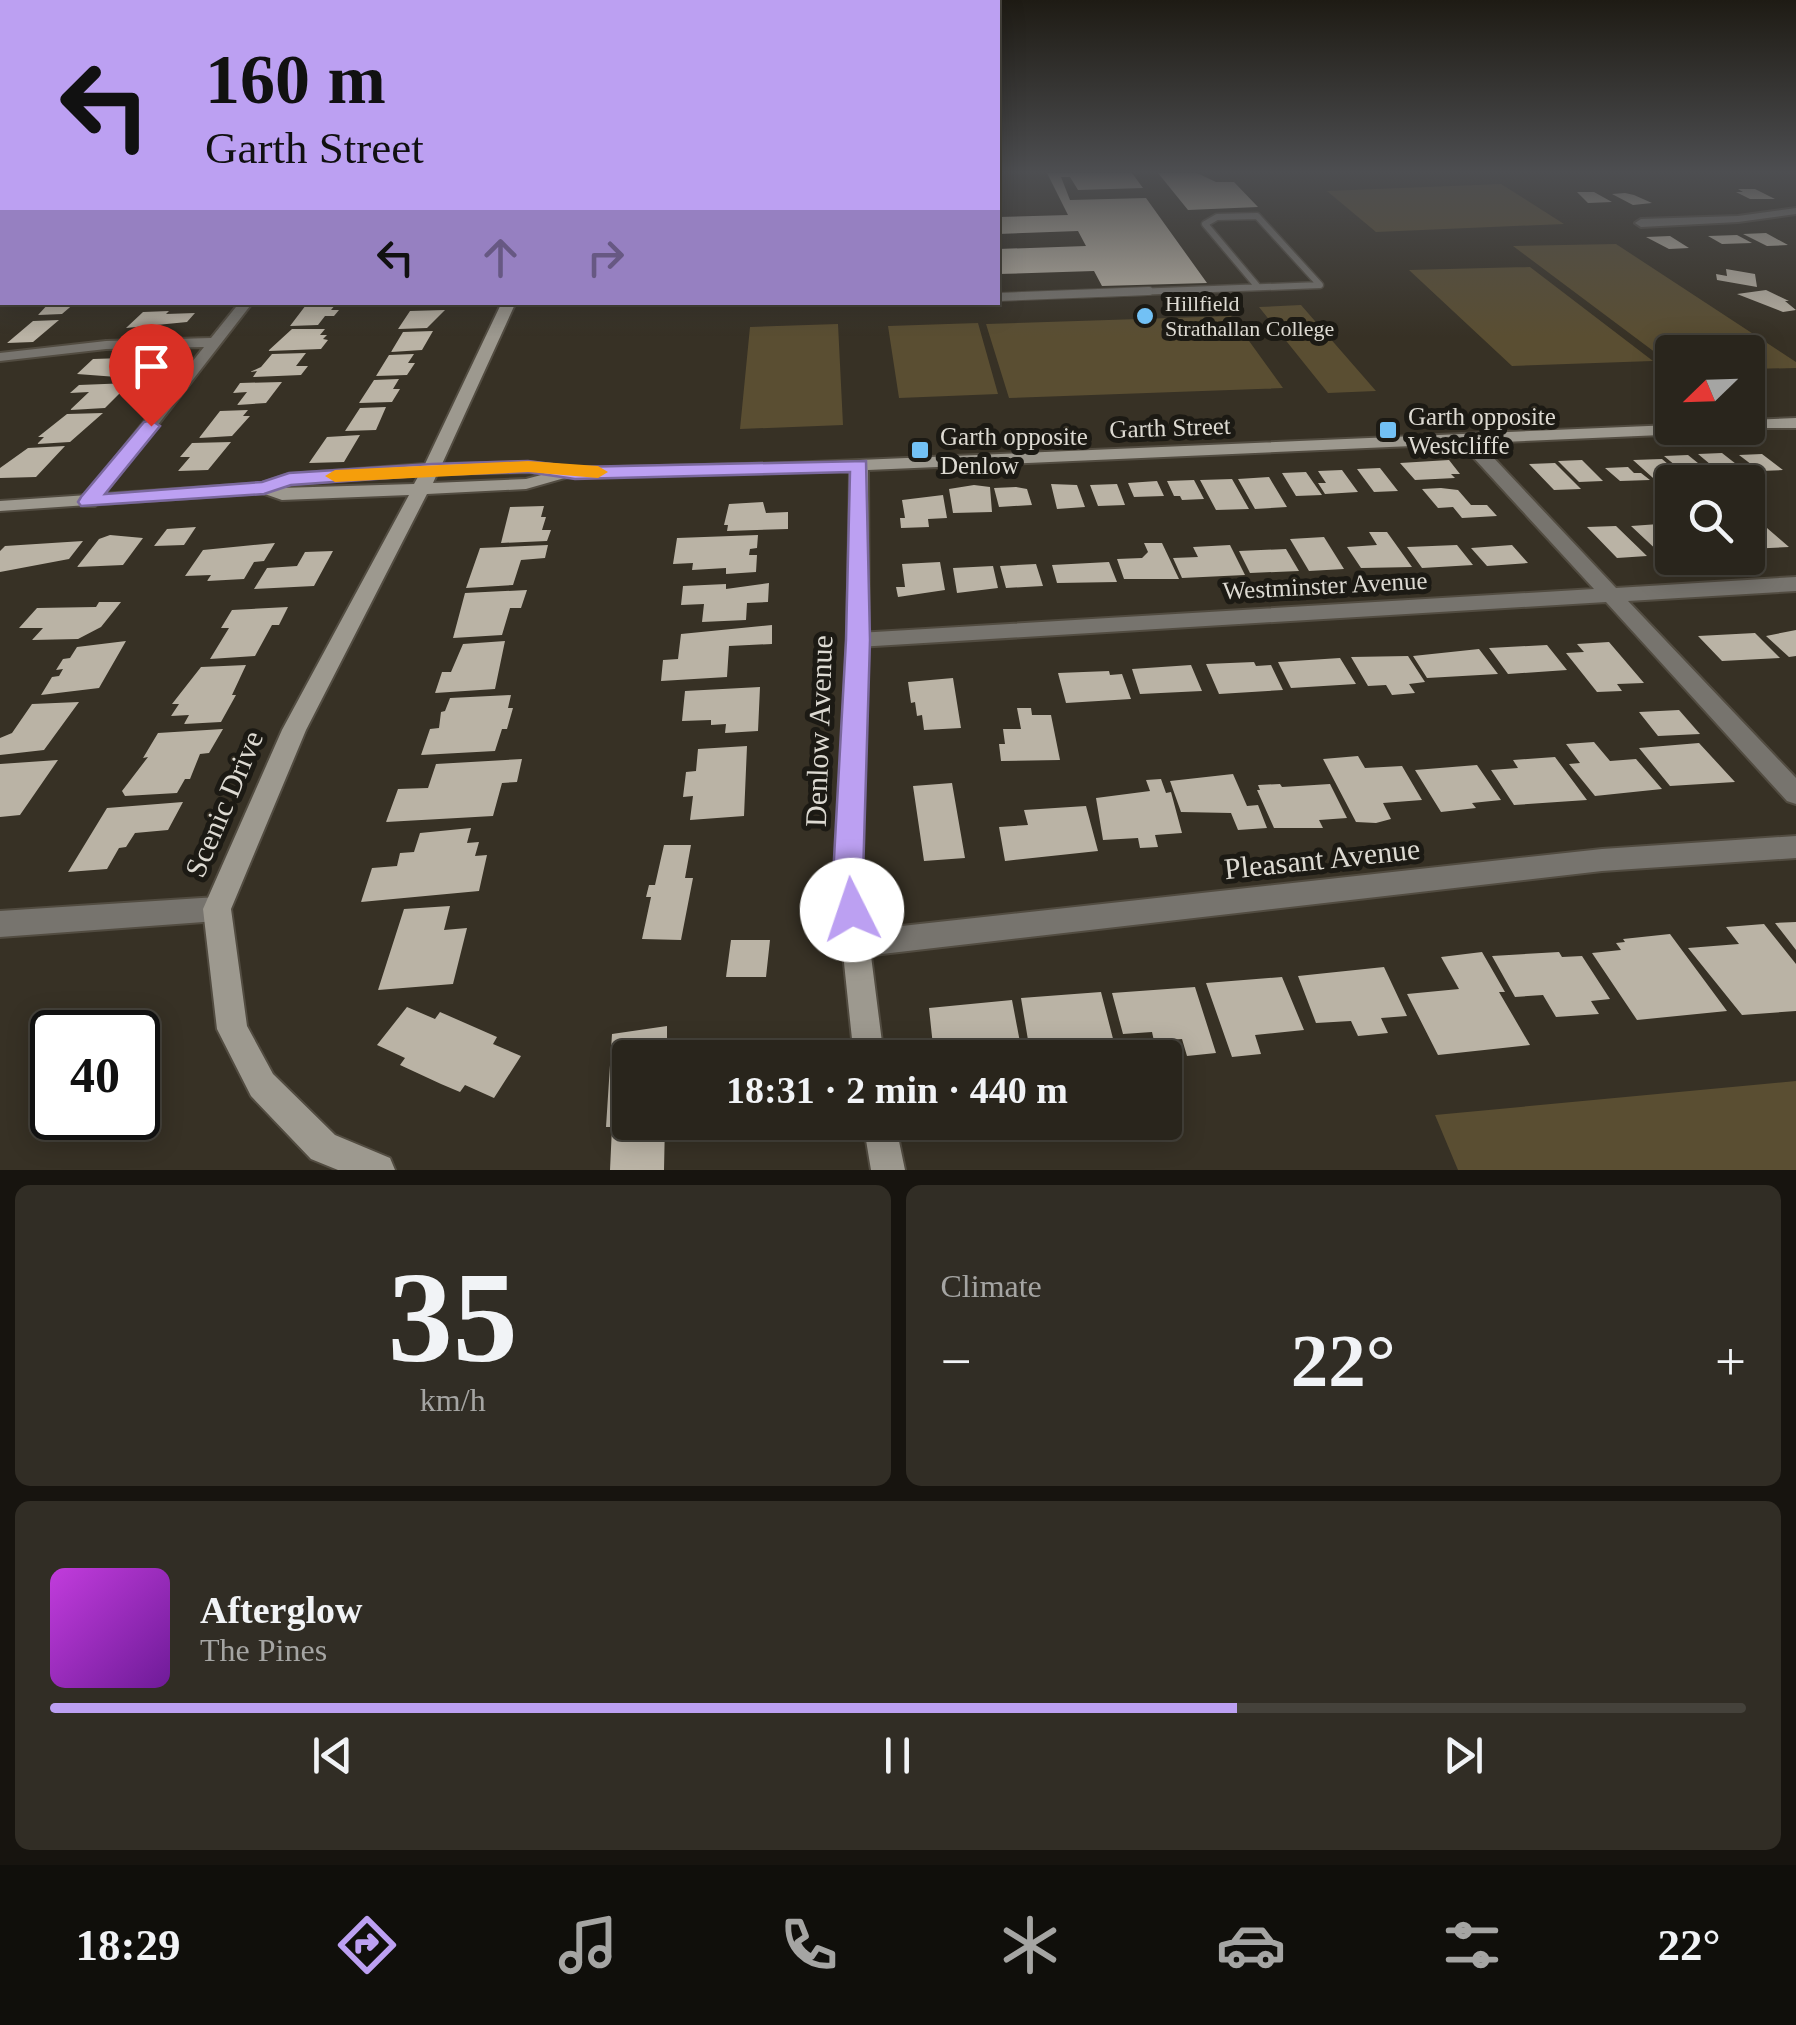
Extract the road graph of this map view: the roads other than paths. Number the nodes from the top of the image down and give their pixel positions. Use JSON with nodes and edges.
{"nodes":[{"id":1,"x":1208,"y":228,"type":"edge"},
{"id":2,"x":1268,"y":228,"type":"edge"},
{"id":3,"x":1258,"y":287,"type":"junction"},
{"id":4,"x":1000,"y":297,"type":"edge"},
{"id":5,"x":245,"y":305,"type":"edge"},
{"id":6,"x":508,"y":305,"type":"edge"},
{"id":7,"x":216,"y":342,"type":"junction"},
{"id":8,"x":0,"y":356,"type":"edge"},
{"id":9,"x":1796,"y":423,"type":"edge"},
{"id":10,"x":1765,"y":425,"type":"edge"},
{"id":11,"x":1655,"y":431,"type":"edge"},
{"id":12,"x":1467,"y":440,"type":"junction"},
{"id":13,"x":860,"y":466,"type":"junction"},
{"id":14,"x":427,"y":478,"type":"junction"},
{"id":15,"x":88,"y":502,"type":"junction"},
{"id":16,"x":0,"y":506,"type":"edge"},
{"id":17,"x":1796,"y":584,"type":"edge"},
{"id":18,"x":1612,"y":595,"type":"junction"},
{"id":19,"x":858,"y":640,"type":"junction"},
{"id":20,"x":1796,"y":794,"type":"edge"},
{"id":21,"x":1796,"y":848,"type":"edge"},
{"id":22,"x":217,"y":909,"type":"junction"},
{"id":23,"x":0,"y":924,"type":"edge"},
{"id":24,"x":856,"y":944,"type":"junction"},
{"id":25,"x":867,"y":1040,"type":"edge"},
{"id":26,"x":882,"y":1140,"type":"edge"},
{"id":27,"x":378,"y":1170,"type":"edge"},
{"id":28,"x":888,"y":1170,"type":"edge"}],
"edges":[{"from":1,"to":3,"type":"lane"},
{"from":2,"to":3,"type":"lane"},
{"from":3,"to":4,"type":"lane"},
{"from":5,"to":7,"type":"street"},
{"from":6,"to":14,"type":"main road","name":"Scenic Drive"},
{"from":7,"to":8,"type":"street"},
{"from":7,"to":15,"type":"street"},
{"from":9,"to":10,"type":"main road"},
{"from":11,"to":12,"type":"main road","name":"Garth Street"},
{"from":12,"to":13,"type":"main road","name":"Garth Street"},
{"from":12,"to":18,"type":"street"},
{"from":13,"to":14,"type":"main road","name":"Garth Street"},
{"from":13,"to":19,"type":"main road","name":"Denlow Avenue"},
{"from":14,"to":15,"type":"main road","name":"Garth Street"},
{"from":14,"to":22,"type":"main road","name":"Scenic Drive"},
{"from":15,"to":16,"type":"main road","name":"Garth Street"},
{"from":17,"to":18,"type":"street","name":"Westminster Avenue"},
{"from":18,"to":19,"type":"street","name":"Westminster Avenue"},
{"from":18,"to":20,"type":"street"},
{"from":19,"to":24,"type":"main road","name":"Denlow Avenue"},
{"from":21,"to":24,"type":"street","name":"Pleasant Avenue"},
{"from":22,"to":23,"type":"street"},
{"from":22,"to":27,"type":"main road","name":"Scenic Drive"},
{"from":24,"to":25,"type":"main road","name":"Denlow Avenue"},
{"from":26,"to":28,"type":"main road"}]}
